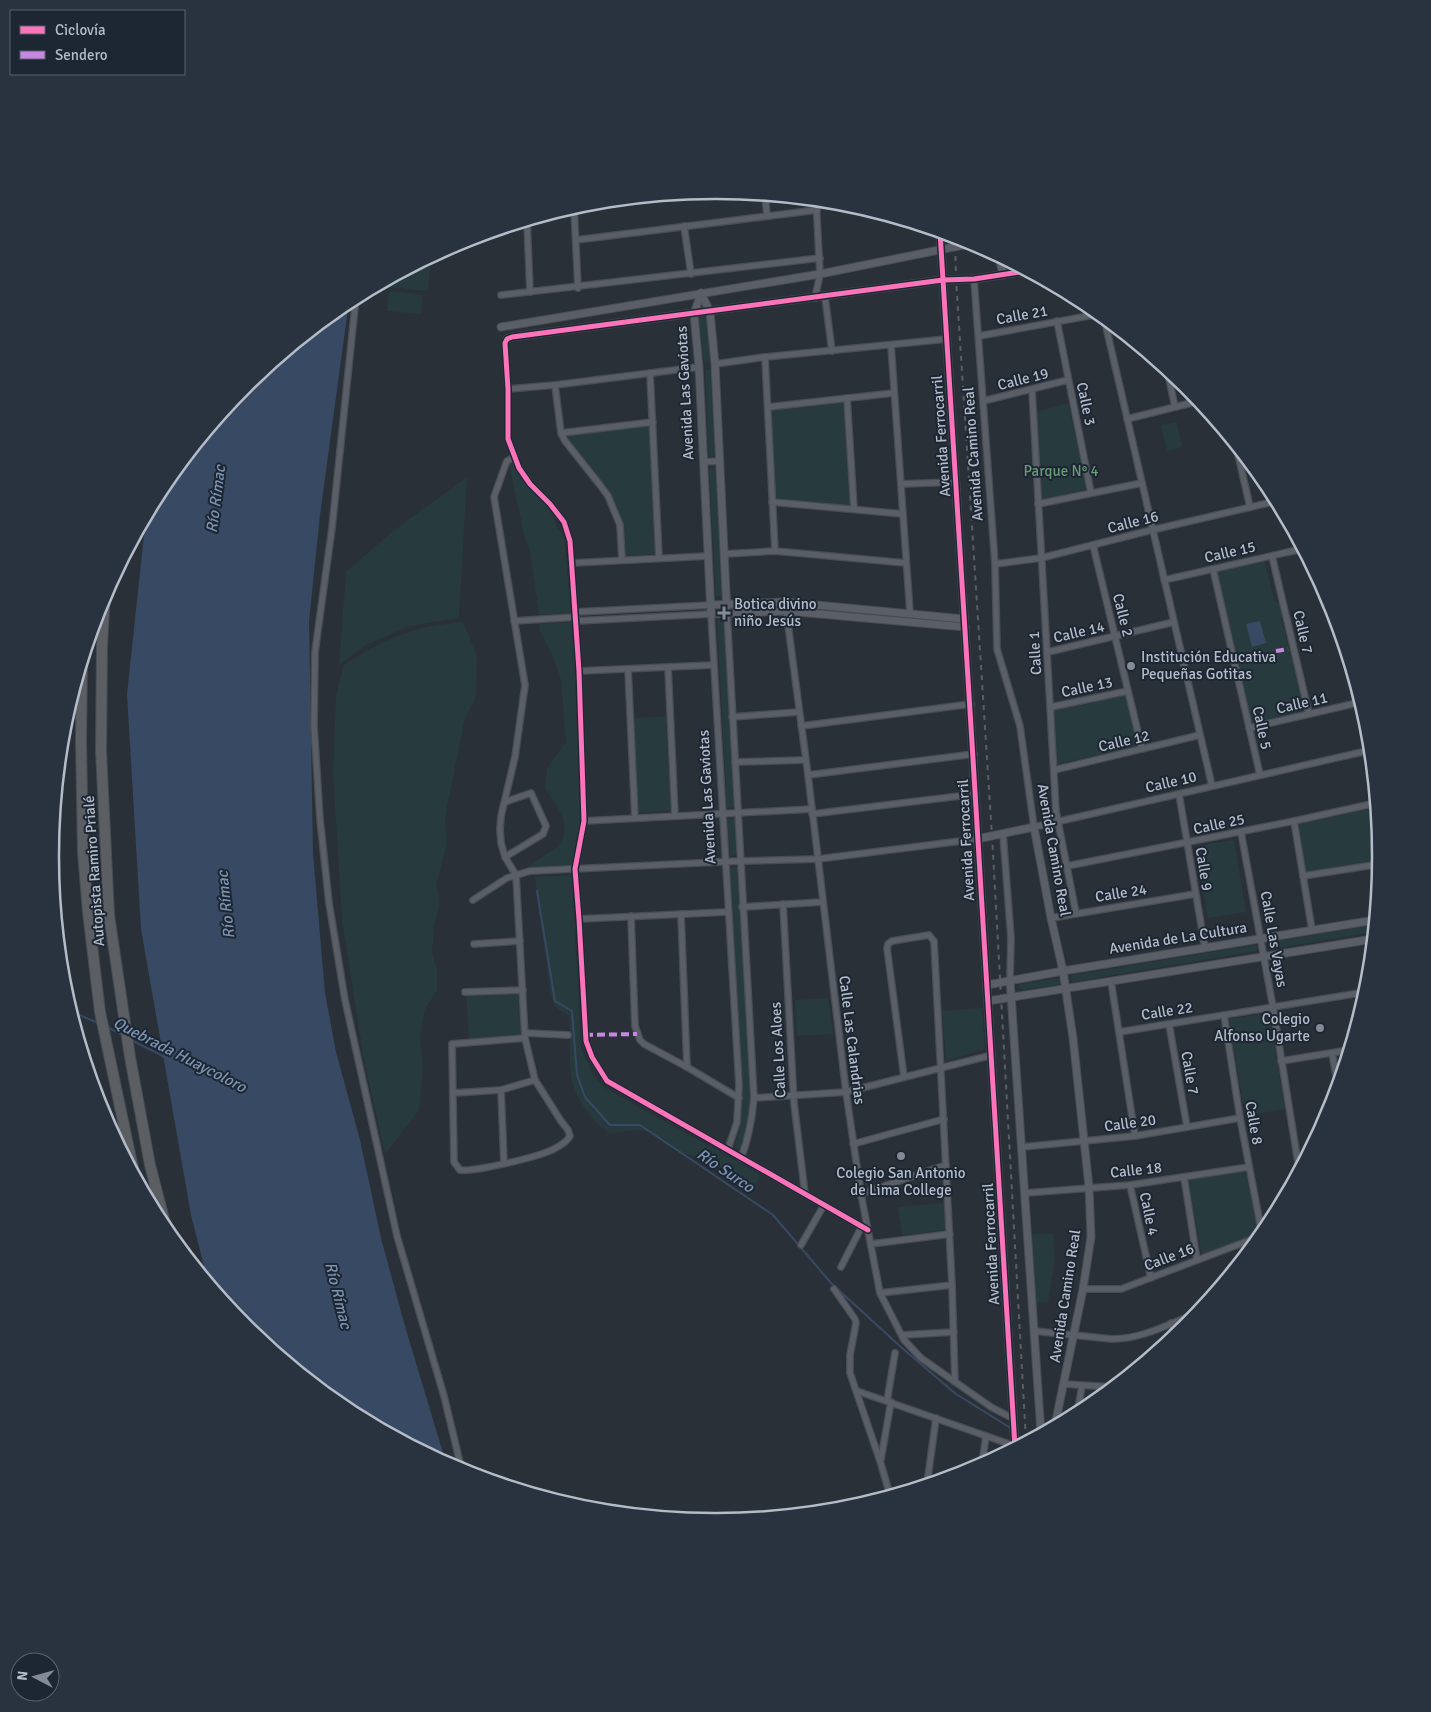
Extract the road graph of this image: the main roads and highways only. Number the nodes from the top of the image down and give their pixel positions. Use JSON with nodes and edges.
{"nodes":[{"id":1,"x":103,"y":620,"type":"edge"},
{"id":2,"x":82,"y":684,"type":"edge"},
{"id":3,"x":129,"y":1152,"type":"edge"},
{"id":4,"x":161,"y":1207,"type":"edge"}],
"edges":[{"from":1,"to":4,"type":"highway","name":"Autopista Ramiro Prialé"},
{"from":2,"to":3,"type":"highway","name":"Autopista Ramiro Prialé"}]}
